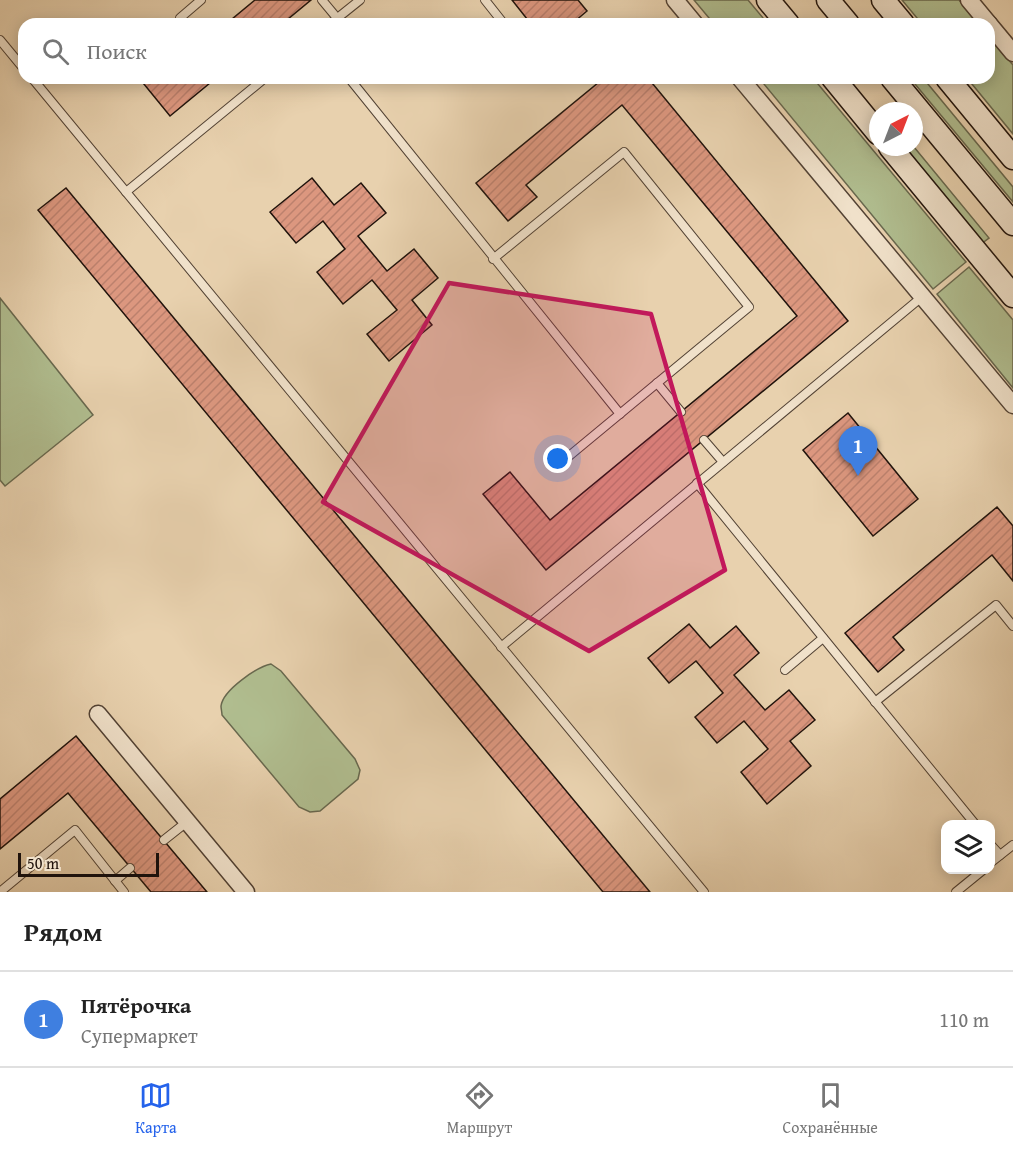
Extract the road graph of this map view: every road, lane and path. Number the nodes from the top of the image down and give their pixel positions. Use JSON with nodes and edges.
{"nodes":[{"id":1,"x":201,"y":0,"type":"edge"},
{"id":2,"x":322,"y":0,"type":"edge"},
{"id":3,"x":360,"y":0,"type":"edge"},
{"id":4,"x":485,"y":0,"type":"edge"},
{"id":5,"x":675,"y":0,"type":"edge"},
{"id":6,"x":768,"y":0,"type":"edge"},
{"id":7,"x":828,"y":0,"type":"edge"},
{"id":8,"x":883,"y":0,"type":"edge"},
{"id":9,"x":969,"y":0,"type":"edge"},
{"id":10,"x":180,"y":18,"type":"dead end"},
{"id":11,"x":332,"y":18,"type":"edge"},
{"id":12,"x":338,"y":18,"type":"edge"},
{"id":13,"x":499,"y":18,"type":"edge"},
{"id":14,"x":690,"y":18,"type":"edge"},
{"id":15,"x":783,"y":18,"type":"edge"},
{"id":16,"x":843,"y":18,"type":"edge"},
{"id":17,"x":898,"y":18,"type":"edge"},
{"id":18,"x":984,"y":18,"type":"edge"},
{"id":19,"x":995,"y":31,"type":"edge"},
{"id":20,"x":0,"y":40,"type":"edge"},
{"id":21,"x":1013,"y":53,"type":"edge"},
{"id":22,"x":18,"y":62,"type":"edge"},
{"id":23,"x":37,"y":84,"type":"edge"},
{"id":24,"x":258,"y":84,"type":"edge"},
{"id":25,"x":354,"y":84,"type":"edge"},
{"id":26,"x":745,"y":84,"type":"edge"},
{"id":27,"x":838,"y":84,"type":"edge"},
{"id":28,"x":897,"y":84,"type":"edge"},
{"id":29,"x":952,"y":84,"type":"edge"},
{"id":30,"x":869,"y":122,"type":"edge"},
{"id":31,"x":897,"y":156,"type":"edge"},
{"id":32,"x":1013,"y":158,"type":"edge"},
{"id":33,"x":126,"y":192,"type":"junction"},
{"id":34,"x":1013,"y":224,"type":"edge"},
{"id":35,"x":493,"y":259,"type":"junction"},
{"id":36,"x":923,"y":296,"type":"junction"},
{"id":37,"x":1013,"y":296,"type":"edge"},
{"id":38,"x":657,"y":383,"type":"junction"},
{"id":39,"x":1013,"y":405,"type":"edge"},
{"id":40,"x":681,"y":412,"type":"dead end"},
{"id":41,"x":620,"y":414,"type":"junction"},
{"id":42,"x":704,"y":440,"type":"dead end"},
{"id":43,"x":723,"y":462,"type":"junction"},
{"id":44,"x":557,"y":466,"type":"dead end"},
{"id":45,"x":697,"y":483,"type":"junction"},
{"id":46,"x":1013,"y":626,"type":"edge"},
{"id":47,"x":823,"y":638,"type":"junction"},
{"id":48,"x":501,"y":647,"type":"junction"},
{"id":49,"x":785,"y":670,"type":"dead end"},
{"id":50,"x":875,"y":702,"type":"junction"},
{"id":51,"x":98,"y":714,"type":"dead end"},
{"id":52,"x":971,"y":820,"type":"edge"},
{"id":53,"x":188,"y":821,"type":"junction"},
{"id":54,"x":164,"y":840,"type":"dead end"},
{"id":55,"x":1013,"y":845,"type":"edge"},
{"id":56,"x":995,"y":850,"type":"edge"},
{"id":57,"x":1000,"y":855,"type":"junction"},
{"id":58,"x":995,"y":859,"type":"edge"},
{"id":59,"x":130,"y":868,"type":"dead end"},
{"id":60,"x":978,"y":874,"type":"edge"},
{"id":61,"x":115,"y":881,"type":"junction"},
{"id":62,"x":0,"y":892,"type":"edge"},
{"id":63,"x":124,"y":892,"type":"edge"},
{"id":64,"x":246,"y":892,"type":"edge"},
{"id":65,"x":704,"y":892,"type":"edge"},
{"id":66,"x":956,"y":892,"type":"edge"}],
"edges":[{"from":1,"to":10,"type":"lane"},
{"from":2,"to":11,"type":"lane"},
{"from":3,"to":12,"type":"lane"},
{"from":4,"to":13,"type":"lane"},
{"from":5,"to":14,"type":"street"},
{"from":6,"to":15,"type":"main road"},
{"from":7,"to":16,"type":"main road"},
{"from":8,"to":17,"type":"main road"},
{"from":9,"to":18,"type":"street"},
{"from":19,"to":21,"type":"street"},
{"from":20,"to":22,"type":"lane"},
{"from":23,"to":33,"type":"lane"},
{"from":24,"to":33,"type":"lane"},
{"from":25,"to":35,"type":"lane"},
{"from":26,"to":36,"type":"street"},
{"from":27,"to":30,"type":"main road"},
{"from":28,"to":34,"type":"main road"},
{"from":29,"to":32,"type":"main road"},
{"from":31,"to":37,"type":"main road"},
{"from":33,"to":48,"type":"lane"},
{"from":35,"to":38,"type":"lane"},
{"from":35,"to":41,"type":"lane"},
{"from":36,"to":39,"type":"street"},
{"from":36,"to":43,"type":"lane"},
{"from":38,"to":40,"type":"lane"},
{"from":38,"to":41,"type":"lane"},
{"from":41,"to":44,"type":"lane"},
{"from":42,"to":43,"type":"lane"},
{"from":43,"to":45,"type":"lane"},
{"from":45,"to":47,"type":"lane"},
{"from":45,"to":48,"type":"lane"},
{"from":46,"to":50,"type":"lane"},
{"from":47,"to":49,"type":"lane"},
{"from":47,"to":50,"type":"lane"},
{"from":48,"to":65,"type":"lane"},
{"from":50,"to":52,"type":"lane"},
{"from":51,"to":53,"type":"street"},
{"from":53,"to":54,"type":"lane"},
{"from":53,"to":64,"type":"street"},
{"from":55,"to":57,"type":"lane"},
{"from":56,"to":57,"type":"lane"},
{"from":57,"to":58,"type":"lane"},
{"from":59,"to":61,"type":"lane"},
{"from":60,"to":66,"type":"lane"},
{"from":61,"to":62,"type":"lane"},
{"from":61,"to":63,"type":"lane"}]}
